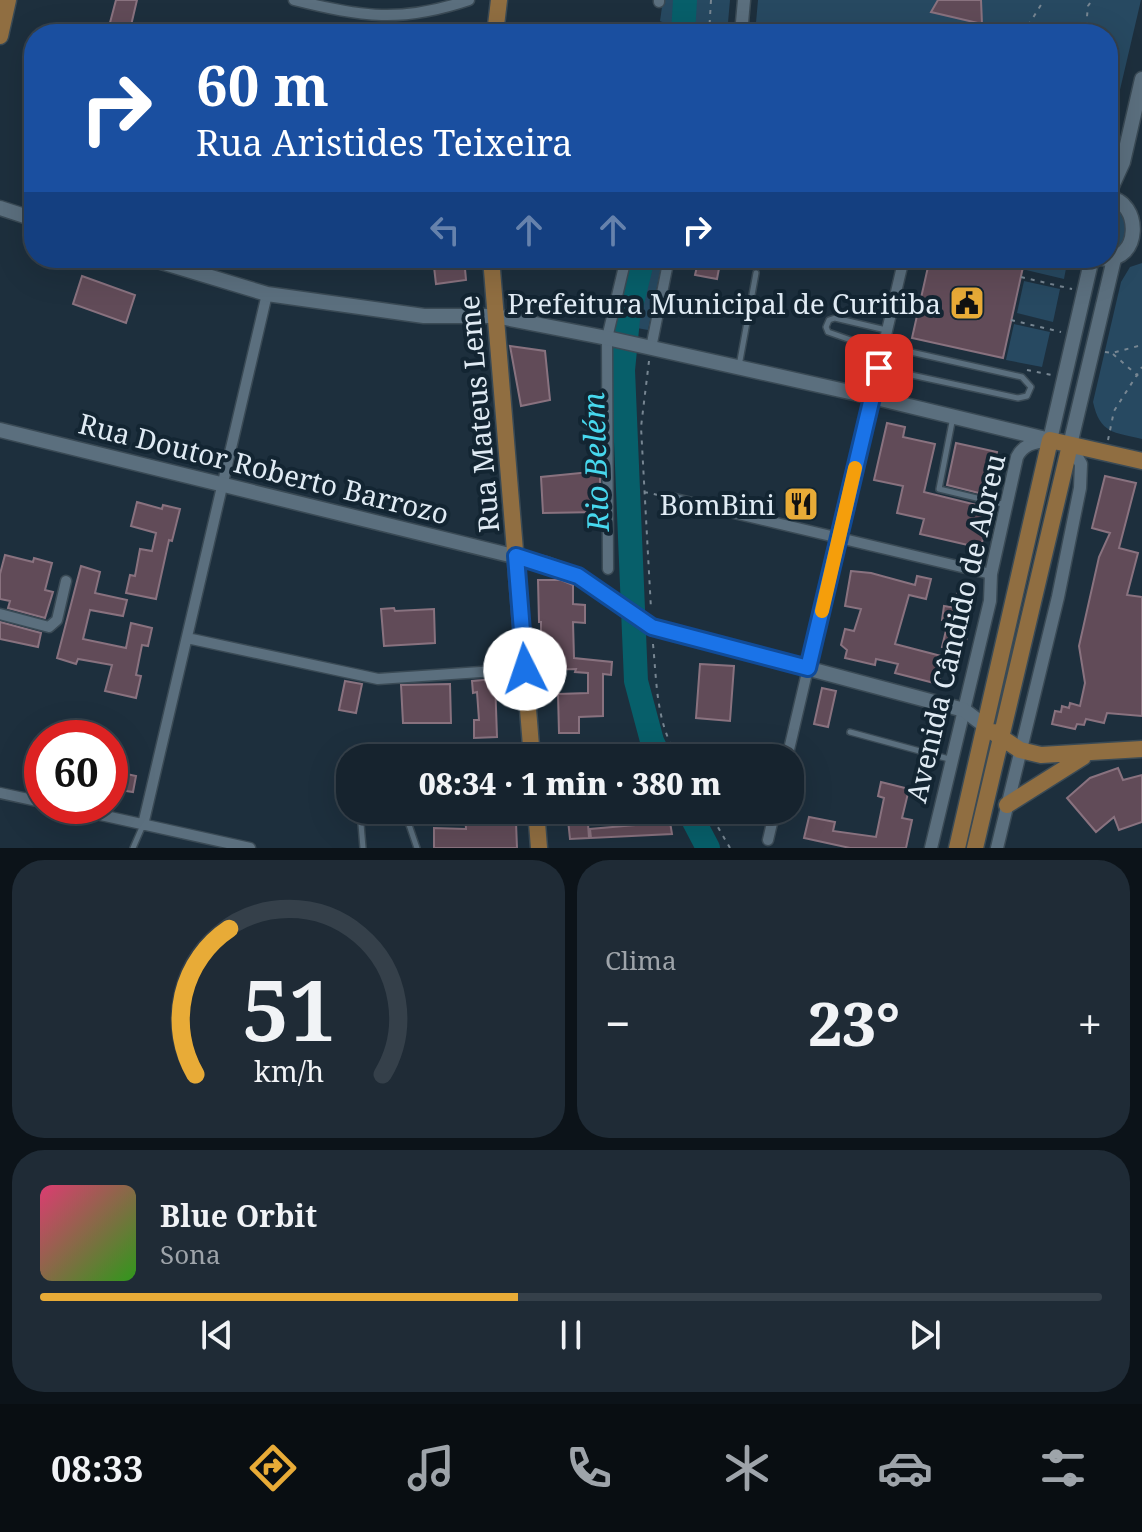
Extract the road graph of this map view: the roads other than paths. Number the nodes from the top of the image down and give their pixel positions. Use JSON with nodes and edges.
{"nodes":[{"id":1,"x":8,"y":0,"type":"edge"},
{"id":2,"x":294,"y":0,"type":"edge"},
{"id":3,"x":469,"y":0,"type":"edge"},
{"id":4,"x":499,"y":0,"type":"edge"},
{"id":5,"x":744,"y":0,"type":"edge"},
{"id":6,"x":496,"y":24,"type":"edge"},
{"id":7,"x":742,"y":24,"type":"edge"},
{"id":8,"x":0,"y":36,"type":"edge"},
{"id":9,"x":1142,"y":79,"type":"edge"},
{"id":10,"x":1118,"y":173,"type":"edge"},
{"id":11,"x":1118,"y":199,"type":"edge"},
{"id":12,"x":0,"y":208,"type":"edge"},
{"id":13,"x":24,"y":216,"type":"edge"},
{"id":14,"x":1140,"y":240,"type":"edge"},
{"id":15,"x":1118,"y":255,"type":"edge"},
{"id":16,"x":181,"y":268,"type":"edge"},
{"id":17,"x":492,"y":268,"type":"edge"},
{"id":18,"x":624,"y":268,"type":"edge"},
{"id":19,"x":666,"y":268,"type":"edge"},
{"id":20,"x":902,"y":268,"type":"edge"},
{"id":21,"x":1090,"y":268,"type":"edge"},
{"id":22,"x":1106,"y":268,"type":"edge"},
{"id":23,"x":756,"y":273,"type":"dead end"},
{"id":24,"x":267,"y":294,"type":"junction"},
{"id":25,"x":495,"y":316,"type":"junction"},
{"id":26,"x":887,"y":330,"type":"junction"},
{"id":27,"x":612,"y":340,"type":"junction"},
{"id":28,"x":883,"y":349,"type":"junction"},
{"id":29,"x":646,"y":350,"type":"junction"},
{"id":30,"x":739,"y":367,"type":"junction"},
{"id":31,"x":879,"y":368,"type":"junction"},
{"id":32,"x":872,"y":397,"type":"junction"},
{"id":33,"x":954,"y":416,"type":"junction"},
{"id":34,"x":0,"y":430,"type":"edge"},
{"id":35,"x":1050,"y":440,"type":"junction"},
{"id":36,"x":1070,"y":445,"type":"junction"},
{"id":37,"x":1142,"y":461,"type":"edge"},
{"id":38,"x":223,"y":485,"type":"junction"},
{"id":39,"x":671,"y":498,"type":"road end"},
{"id":40,"x":1007,"y":505,"type":"junction"},
{"id":41,"x":839,"y":538,"type":"junction"},
{"id":42,"x":516,"y":556,"type":"junction"},
{"id":43,"x":608,"y":569,"type":"dead end"},
{"id":44,"x":991,"y":574,"type":"junction"},
{"id":45,"x":66,"y":581,"type":"dead end"},
{"id":46,"x":0,"y":614,"type":"edge"},
{"id":47,"x":187,"y":638,"type":"junction"},
{"id":48,"x":808,"y":668,"type":"junction"},
{"id":49,"x":525,"y":669,"type":"junction"},
{"id":50,"x":964,"y":710,"type":"junction"},
{"id":51,"x":985,"y":726,"type":"junction"},
{"id":52,"x":850,"y":732,"type":"dead end"},
{"id":53,"x":1001,"y":738,"type":"junction"},
{"id":54,"x":531,"y":744,"type":"edge"},
{"id":55,"x":790,"y":744,"type":"edge"},
{"id":56,"x":1142,"y":749,"type":"edge"},
{"id":57,"x":1020,"y":750,"type":"junction"},
{"id":58,"x":1088,"y":753,"type":"junction"},
{"id":59,"x":952,"y":759,"type":"junction"},
{"id":60,"x":0,"y":793,"type":"edge"},
{"id":61,"x":24,"y":798,"type":"edge"},
{"id":62,"x":1007,"y":805,"type":"junction"},
{"id":63,"x":128,"y":822,"type":"edge"},
{"id":64,"x":361,"y":824,"type":"edge"},
{"id":65,"x":409,"y":824,"type":"edge"},
{"id":66,"x":537,"y":824,"type":"edge"},
{"id":67,"x":772,"y":824,"type":"edge"},
{"id":68,"x":143,"y":825,"type":"junction"},
{"id":69,"x":768,"y":840,"type":"dead end"},
{"id":70,"x":133,"y":848,"type":"edge"},
{"id":71,"x":250,"y":848,"type":"edge"},
{"id":72,"x":363,"y":848,"type":"edge"},
{"id":73,"x":417,"y":848,"type":"edge"},
{"id":74,"x":539,"y":848,"type":"edge"},
{"id":75,"x":931,"y":848,"type":"edge"},
{"id":76,"x":957,"y":848,"type":"edge"},
{"id":77,"x":975,"y":848,"type":"edge"},
{"id":78,"x":997,"y":848,"type":"edge"}],
"edges":[{"from":1,"to":8,"type":"main road"},
{"from":2,"to":3,"type":"street"},
{"from":4,"to":6,"type":"main road"},
{"from":5,"to":7,"type":"street"},
{"from":9,"to":10,"type":"main road"},
{"from":11,"to":14,"type":"main road"},
{"from":12,"to":13,"type":"main road"},
{"from":14,"to":15,"type":"main road"},
{"from":16,"to":24,"type":"main road"},
{"from":17,"to":25,"type":"main road","name":"Rua Mateus Leme"},
{"from":18,"to":27,"type":"street"},
{"from":19,"to":29,"type":"street"},
{"from":20,"to":26,"type":"street"},
{"from":21,"to":35,"type":"main road","name":"Avenida Cândido de Abreu"},
{"from":22,"to":36,"type":"main road"},
{"from":23,"to":30,"type":"lane"},
{"from":24,"to":25,"type":"main road"},
{"from":24,"to":38,"type":"street"},
{"from":25,"to":27,"type":"main road"},
{"from":25,"to":42,"type":"main road","name":"Rua Mateus Leme"},
{"from":26,"to":28,"type":"street"},
{"from":26,"to":28,"type":"lane"},
{"from":27,"to":29,"type":"main road"},
{"from":27,"to":43,"type":"street"},
{"from":28,"to":31,"type":"street"},
{"from":28,"to":31,"type":"lane"},
{"from":29,"to":30,"type":"main road"},
{"from":30,"to":32,"type":"main road"},
{"from":31,"to":32,"type":"street"},
{"from":32,"to":33,"type":"main road"},
{"from":32,"to":41,"type":"street"},
{"from":33,"to":35,"type":"main road"},
{"from":33,"to":40,"type":"lane"},
{"from":34,"to":38,"type":"main road","name":"Rua Doutor Roberto Barrozo"},
{"from":35,"to":36,"type":"main road"},
{"from":35,"to":40,"type":"street","name":"Avenida Cândido de Abreu"},
{"from":35,"to":51,"type":"main road","name":"Avenida Cândido de Abreu"},
{"from":36,"to":37,"type":"main road"},
{"from":36,"to":53,"type":"main road"},
{"from":36,"to":57,"type":"street"},
{"from":38,"to":42,"type":"main road","name":"Rua Doutor Roberto Barrozo"},
{"from":38,"to":47,"type":"street"},
{"from":39,"to":41,"type":"street"},
{"from":40,"to":44,"type":"street","name":"Avenida Cândido de Abreu"},
{"from":41,"to":44,"type":"street"},
{"from":41,"to":48,"type":"street"},
{"from":42,"to":48,"type":"main road","name":"Rua Doutor Roberto Barrozo"},
{"from":42,"to":49,"type":"main road","name":"Rua Mateus Leme"},
{"from":44,"to":50,"type":"street","name":"Avenida Cândido de Abreu"},
{"from":45,"to":46,"type":"street"},
{"from":47,"to":49,"type":"street"},
{"from":47,"to":68,"type":"street"},
{"from":48,"to":50,"type":"main road","name":"Rua Doutor Roberto Barrozo"},
{"from":48,"to":55,"type":"street"},
{"from":49,"to":54,"type":"main road","name":"Rua Mateus Leme"},
{"from":50,"to":51,"type":"main road"},
{"from":50,"to":59,"type":"street","name":"Avenida Cândido de Abreu"},
{"from":51,"to":53,"type":"main road"},
{"from":51,"to":76,"type":"main road","name":"Avenida Cândido de Abreu"},
{"from":52,"to":59,"type":"lane"},
{"from":53,"to":57,"type":"main road"},
{"from":53,"to":77,"type":"main road"},
{"from":56,"to":58,"type":"main road"},
{"from":57,"to":58,"type":"main road"},
{"from":57,"to":62,"type":"street"},
{"from":58,"to":62,"type":"main road"},
{"from":59,"to":75,"type":"street","name":"Avenida Cândido de Abreu"},
{"from":60,"to":61,"type":"street"},
{"from":62,"to":78,"type":"street"},
{"from":63,"to":68,"type":"street"},
{"from":64,"to":72,"type":"lane"},
{"from":65,"to":73,"type":"lane"},
{"from":66,"to":74,"type":"main road"},
{"from":67,"to":69,"type":"street"},
{"from":68,"to":70,"type":"lane"},
{"from":68,"to":71,"type":"street"}]}
